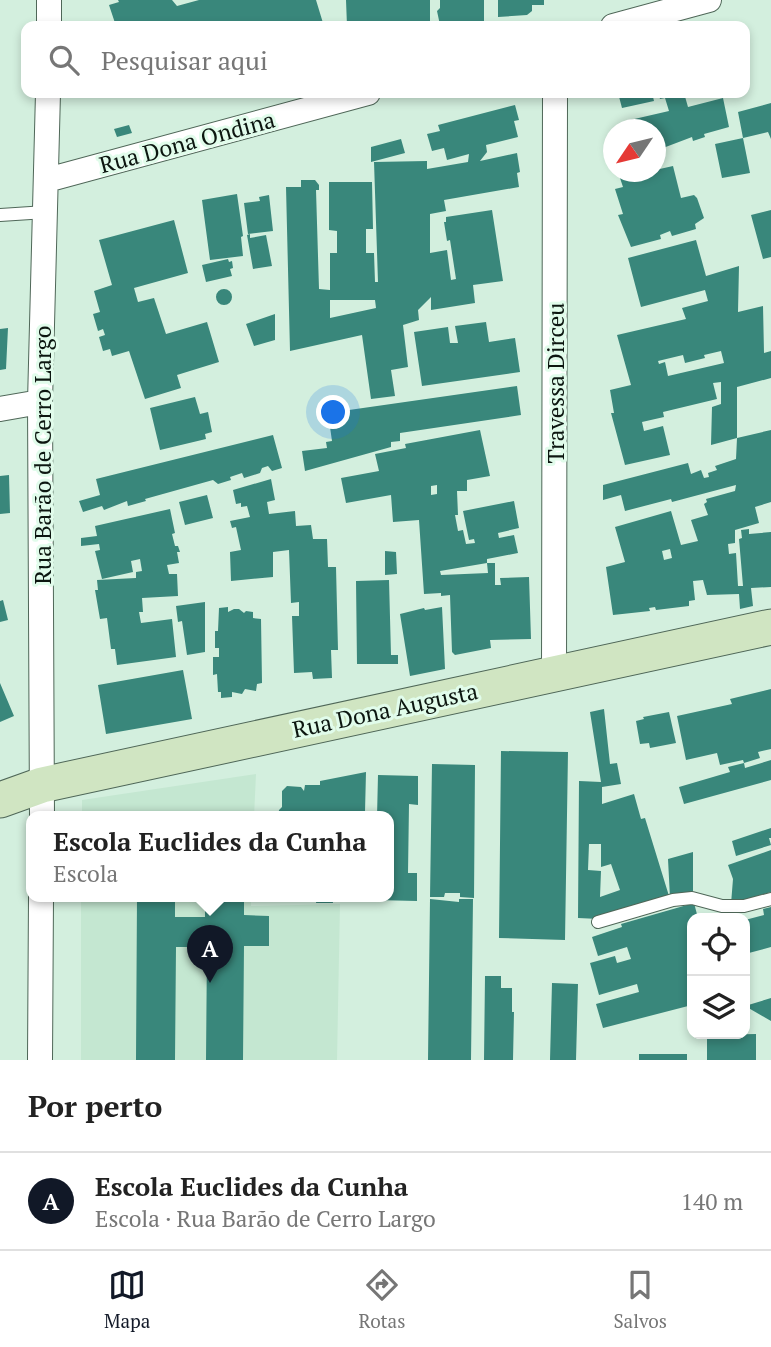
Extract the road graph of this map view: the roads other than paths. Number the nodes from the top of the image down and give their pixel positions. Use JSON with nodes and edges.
{"nodes":[{"id":1,"x":49,"y":0,"type":"edge"},
{"id":2,"x":709,"y":0,"type":"edge"},
{"id":3,"x":49,"y":21,"type":"edge"},
{"id":4,"x":631,"y":21,"type":"edge"},
{"id":5,"x":48,"y":98,"type":"edge"},
{"id":6,"x":350,"y":98,"type":"edge"},
{"id":7,"x":555,"y":98,"type":"edge"},
{"id":8,"x":47,"y":180,"type":"junction"},
{"id":9,"x":46,"y":212,"type":"junction"},
{"id":10,"x":0,"y":215,"type":"edge"},
{"id":11,"x":40,"y":402,"type":"junction"},
{"id":12,"x":0,"y":410,"type":"edge"},
{"id":13,"x":771,"y":626,"type":"edge"},
{"id":14,"x":554,"y":673,"type":"junction"},
{"id":15,"x":0,"y":800,"type":"edge"},
{"id":16,"x":42,"y":801,"type":"edge"},
{"id":17,"x":771,"y":899,"type":"edge"},
{"id":18,"x":41,"y":902,"type":"edge"},
{"id":19,"x":598,"y":922,"type":"dead end"},
{"id":20,"x":40,"y":1060,"type":"edge"}],
"edges":[{"from":1,"to":3,"type":"street"},
{"from":2,"to":4,"type":"street"},
{"from":5,"to":8,"type":"street","name":"Rua Barão de Cerro Largo"},
{"from":6,"to":8,"type":"street","name":"Rua Dona Ondina"},
{"from":7,"to":14,"type":"street","name":"Travessa Dirceu"},
{"from":8,"to":9,"type":"street","name":"Rua Barão de Cerro Largo"},
{"from":9,"to":10,"type":"lane"},
{"from":9,"to":11,"type":"street","name":"Rua Barão de Cerro Largo"},
{"from":11,"to":12,"type":"street"},
{"from":11,"to":16,"type":"street","name":"Rua Barão de Cerro Largo"},
{"from":13,"to":14,"type":"street","name":"Rua Dona Augusta"},
{"from":14,"to":16,"type":"street","name":"Rua Dona Augusta"},
{"from":15,"to":16,"type":"street","name":"Rua Dona Augusta"},
{"from":17,"to":19,"type":"lane"},
{"from":18,"to":20,"type":"street"}]}
